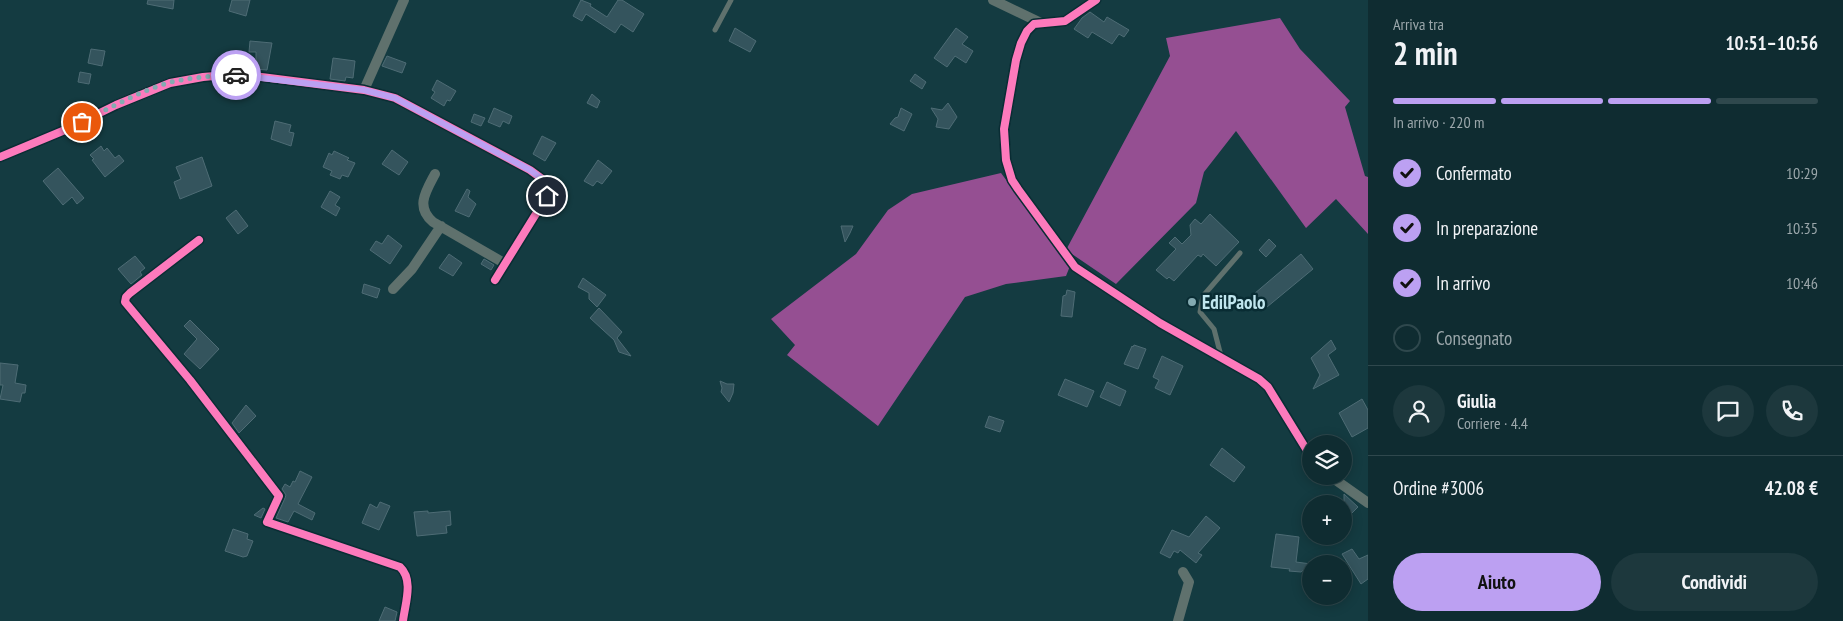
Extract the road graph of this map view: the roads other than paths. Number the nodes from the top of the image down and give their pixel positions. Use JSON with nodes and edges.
{"nodes":[{"id":1,"x":404,"y":0,"type":"edge"},
{"id":2,"x":731,"y":0,"type":"edge"},
{"id":3,"x":993,"y":0,"type":"edge"},
{"id":4,"x":1096,"y":0,"type":"edge"},
{"id":5,"x":1041,"y":23,"type":"junction"},
{"id":6,"x":715,"y":30,"type":"dead end"},
{"id":7,"x":364,"y":90,"type":"junction"},
{"id":8,"x":0,"y":158,"type":"edge"},
{"id":9,"x":435,"y":174,"type":"dead end"},
{"id":10,"x":441,"y":226,"type":"junction"},
{"id":11,"x":199,"y":240,"type":"dead end"},
{"id":12,"x":1240,"y":253,"type":"dead end"},
{"id":13,"x":504,"y":263,"type":"junction"},
{"id":14,"x":495,"y":280,"type":"dead end"},
{"id":15,"x":393,"y":289,"type":"dead end"},
{"id":16,"x":1221,"y":358,"type":"junction"},
{"id":17,"x":1302,"y":442,"type":"edge"},
{"id":18,"x":1343,"y":485,"type":"edge"},
{"id":19,"x":1368,"y":503,"type":"edge"},
{"id":20,"x":1184,"y":572,"type":"dead end"},
{"id":21,"x":403,"y":621,"type":"edge"},
{"id":22,"x":1178,"y":621,"type":"edge"}],
"edges":[{"from":1,"to":7,"type":"street"},
{"from":2,"to":6,"type":"lane"},
{"from":3,"to":5,"type":"street"},
{"from":4,"to":5,"type":"street"},
{"from":5,"to":16,"type":"street"},
{"from":7,"to":8,"type":"street"},
{"from":7,"to":13,"type":"street"},
{"from":9,"to":10,"type":"street"},
{"from":10,"to":13,"type":"street"},
{"from":10,"to":15,"type":"street"},
{"from":11,"to":21,"type":"street"},
{"from":12,"to":16,"type":"lane"},
{"from":13,"to":14,"type":"street"},
{"from":16,"to":17,"type":"street"},
{"from":18,"to":19,"type":"street"},
{"from":20,"to":22,"type":"street"}]}
